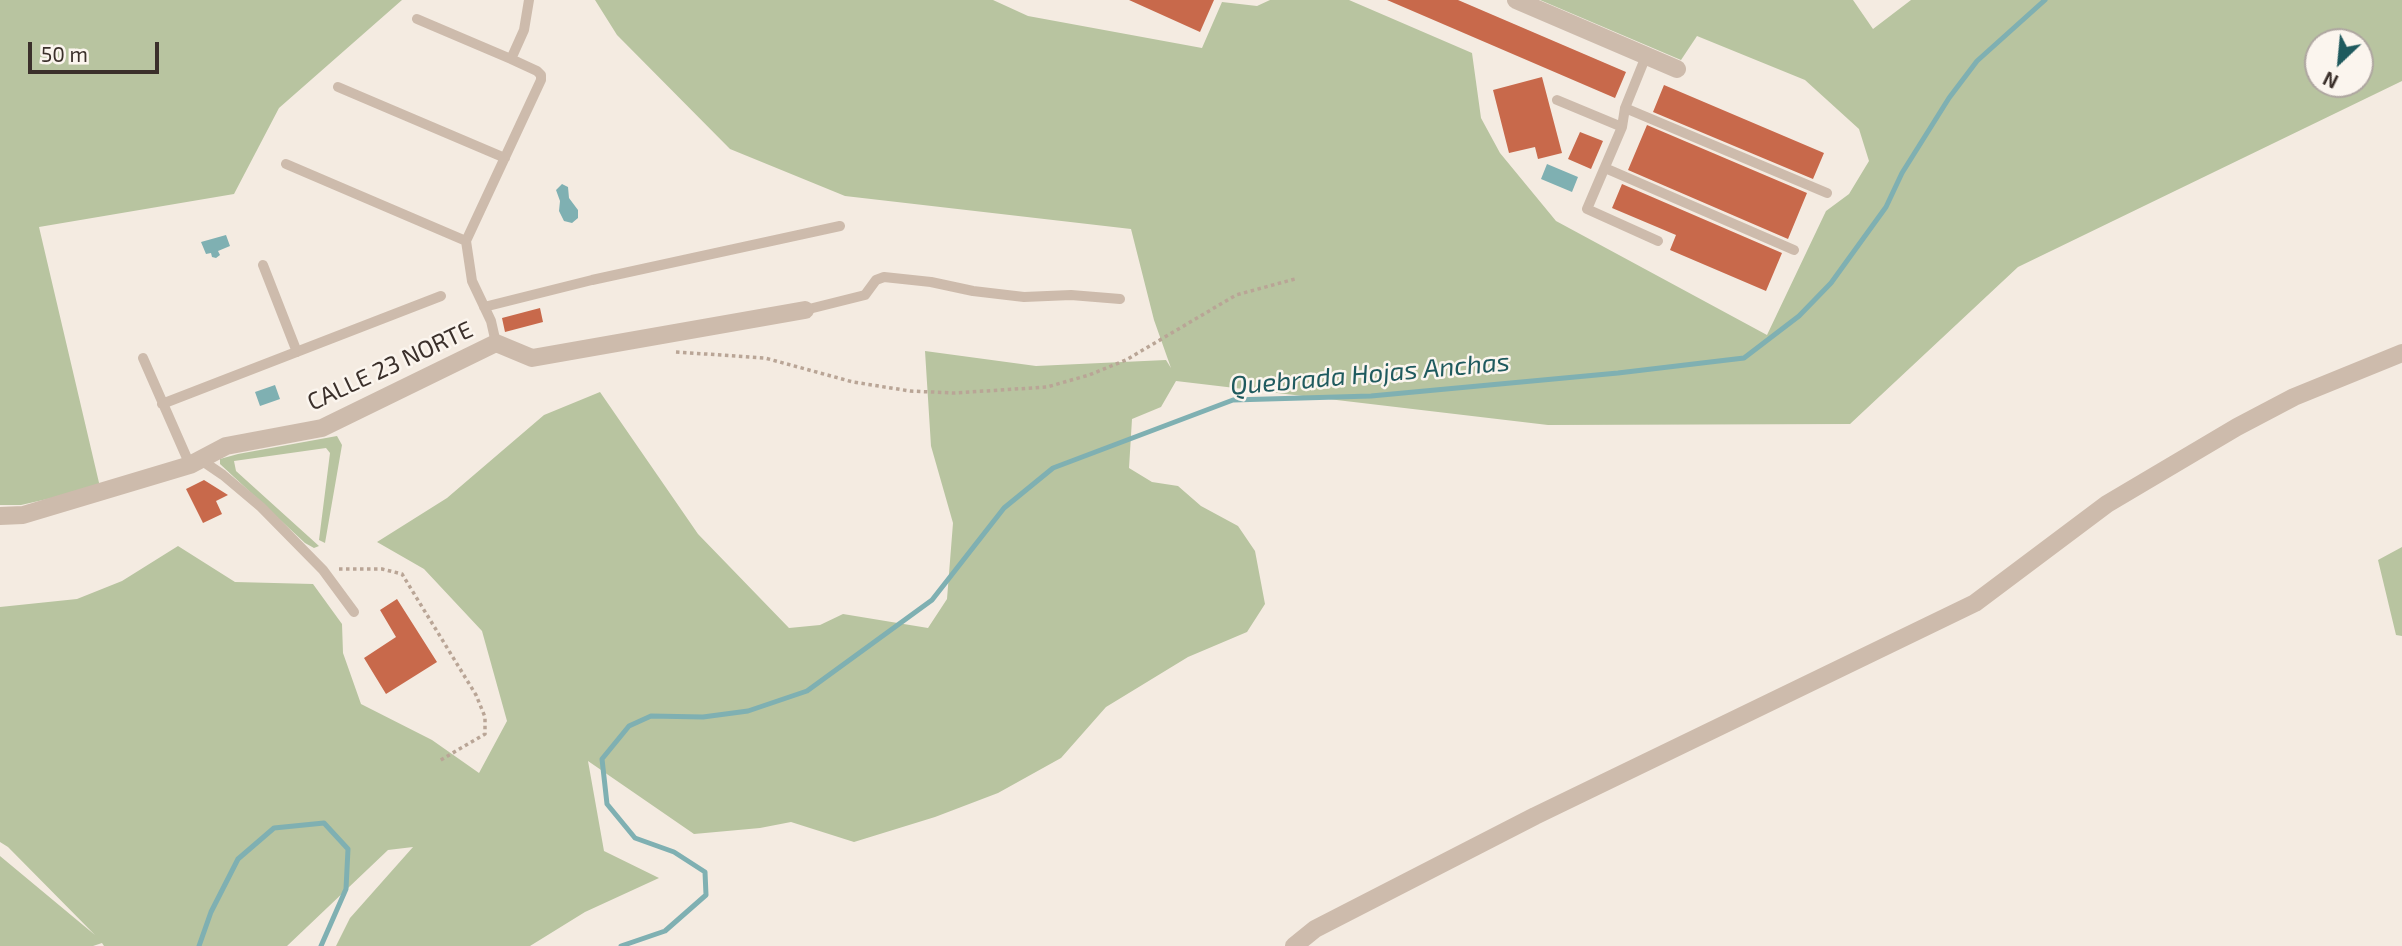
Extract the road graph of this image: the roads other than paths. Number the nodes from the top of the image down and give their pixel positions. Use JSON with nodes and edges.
{"nodes":[{"id":1,"x":530,"y":0,"type":"edge"},
{"id":2,"x":1516,"y":0,"type":"edge"},
{"id":3,"x":417,"y":19,"type":"dead end"},
{"id":4,"x":1646,"y":56,"type":"junction"},
{"id":5,"x":511,"y":59,"type":"junction"},
{"id":6,"x":1677,"y":69,"type":"dead end"},
{"id":7,"x":338,"y":87,"type":"dead end"},
{"id":8,"x":1557,"y":100,"type":"dead end"},
{"id":9,"x":1625,"y":108,"type":"junction"},
{"id":10,"x":1622,"y":127,"type":"junction"},
{"id":11,"x":505,"y":158,"type":"junction"},
{"id":12,"x":286,"y":164,"type":"dead end"},
{"id":13,"x":1605,"y":168,"type":"junction"},
{"id":14,"x":1827,"y":193,"type":"dead end"},
{"id":15,"x":840,"y":226,"type":"dead end"},
{"id":16,"x":466,"y":241,"type":"junction"},
{"id":17,"x":1658,"y":241,"type":"dead end"},
{"id":18,"x":1794,"y":250,"type":"dead end"},
{"id":19,"x":264,"y":265,"type":"dead end"},
{"id":20,"x":441,"y":296,"type":"dead end"},
{"id":21,"x":1121,"y":299,"type":"dead end"},
{"id":22,"x":484,"y":307,"type":"junction"},
{"id":23,"x":805,"y":310,"type":"joint"},
{"id":24,"x":496,"y":343,"type":"junction"},
{"id":25,"x":297,"y":352,"type":"junction"},
{"id":26,"x":2402,"y":353,"type":"edge"},
{"id":27,"x":143,"y":358,"type":"dead end"},
{"id":28,"x":162,"y":404,"type":"junction"},
{"id":29,"x":195,"y":462,"type":"junction"},
{"id":30,"x":0,"y":516,"type":"edge"},
{"id":31,"x":354,"y":612,"type":"dead end"},
{"id":32,"x":1294,"y":946,"type":"edge"}],
"edges":[{"from":1,"to":5,"type":"lane"},
{"from":2,"to":4,"type":"street"},
{"from":3,"to":5,"type":"lane"},
{"from":4,"to":6,"type":"street"},
{"from":4,"to":9,"type":"lane"},
{"from":5,"to":11,"type":"lane"},
{"from":7,"to":11,"type":"lane"},
{"from":8,"to":10,"type":"lane"},
{"from":9,"to":10,"type":"lane"},
{"from":9,"to":14,"type":"lane"},
{"from":10,"to":13,"type":"lane"},
{"from":11,"to":16,"type":"lane"},
{"from":12,"to":16,"type":"lane"},
{"from":13,"to":17,"type":"lane"},
{"from":13,"to":18,"type":"lane"},
{"from":15,"to":22,"type":"lane"},
{"from":16,"to":22,"type":"lane"},
{"from":19,"to":25,"type":"lane"},
{"from":20,"to":25,"type":"lane"},
{"from":21,"to":23,"type":"lane"},
{"from":22,"to":24,"type":"lane"},
{"from":23,"to":24,"type":"street","name":"CALLE 23 NORTE"},
{"from":24,"to":29,"type":"street","name":"CALLE 23 NORTE"},
{"from":25,"to":28,"type":"lane"},
{"from":26,"to":32,"type":"street"},
{"from":27,"to":28,"type":"lane"},
{"from":28,"to":29,"type":"lane"},
{"from":29,"to":30,"type":"street","name":"CALLE 23 NORTE"},
{"from":29,"to":31,"type":"lane"}]}
